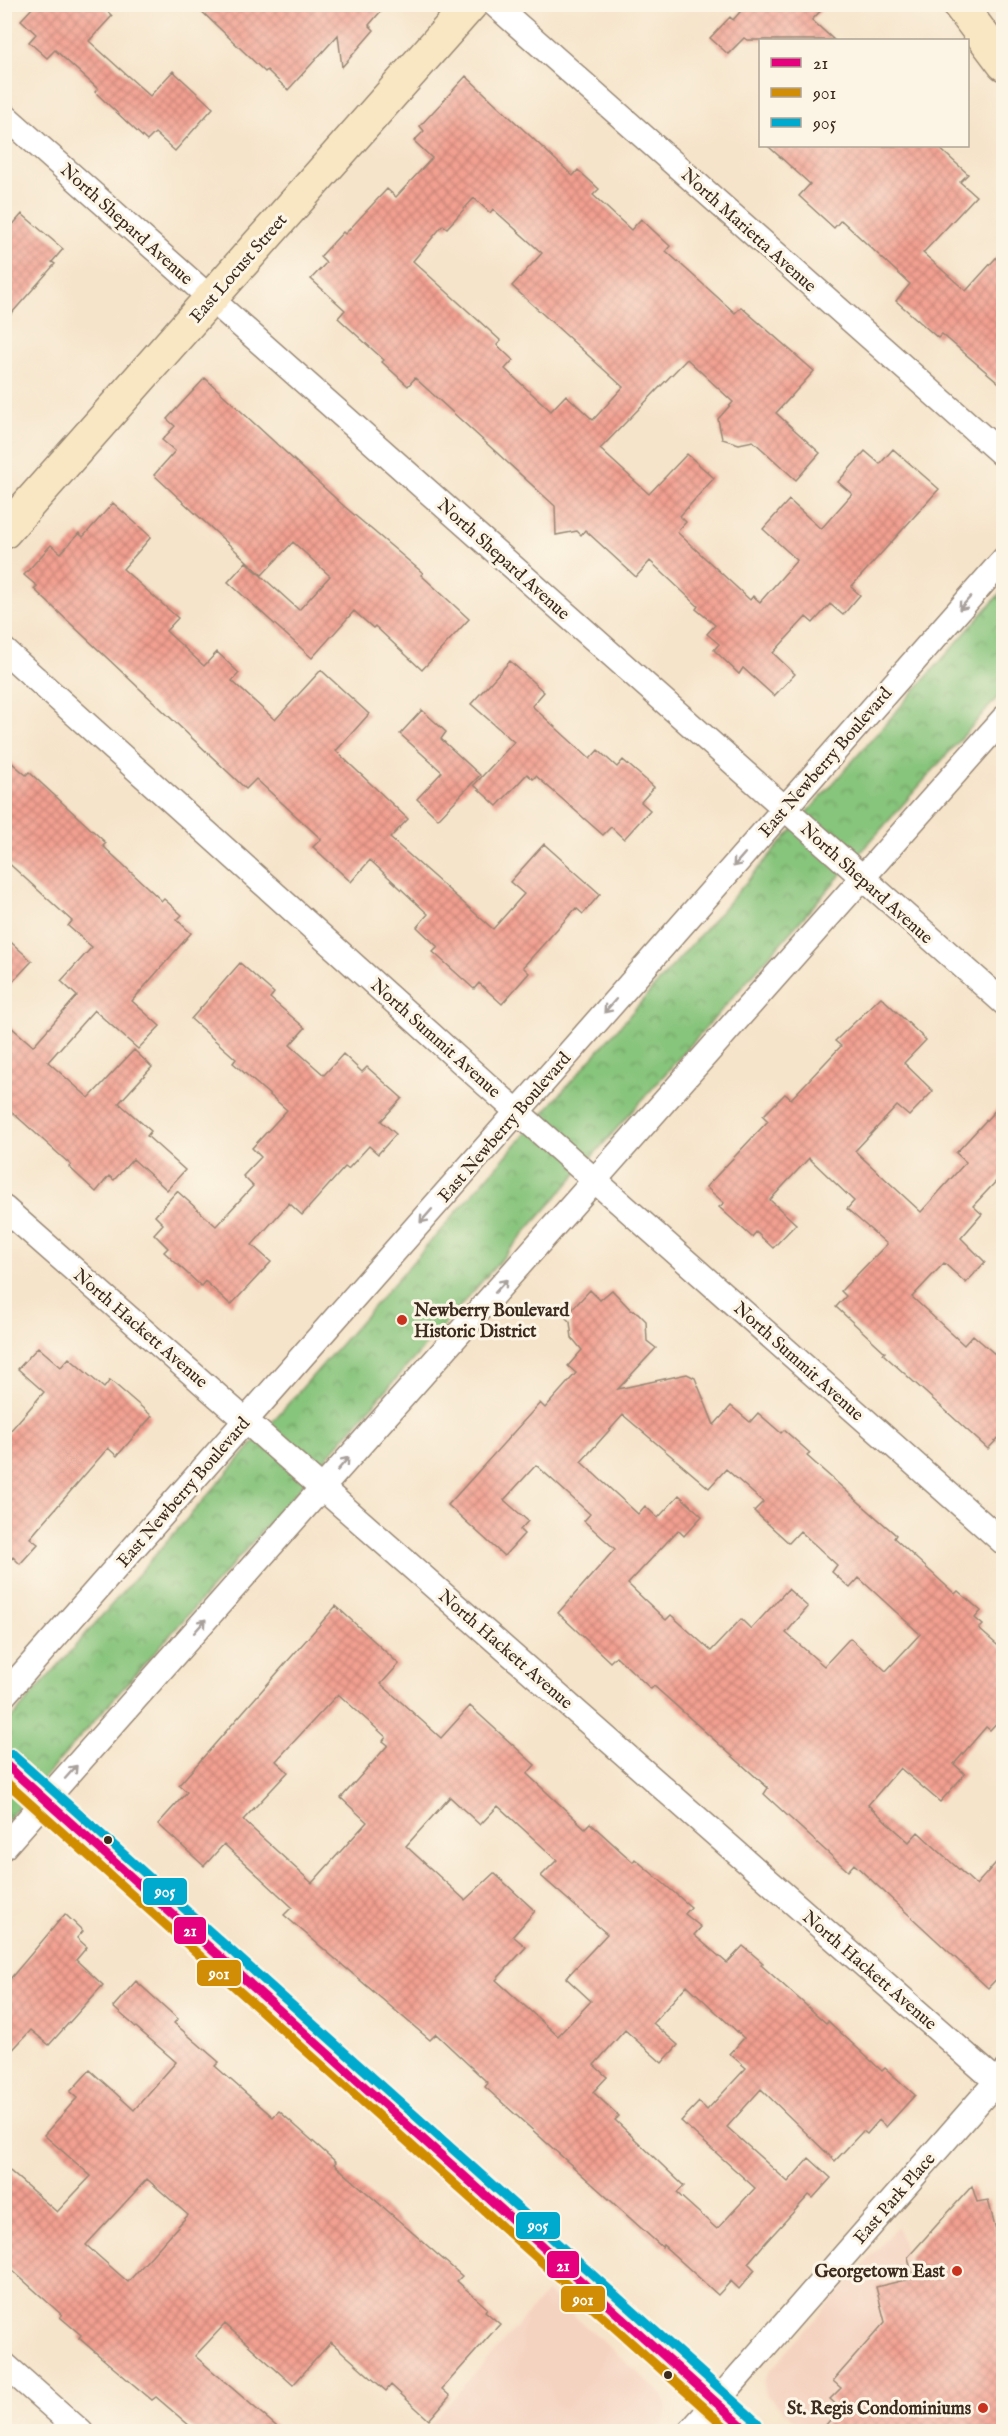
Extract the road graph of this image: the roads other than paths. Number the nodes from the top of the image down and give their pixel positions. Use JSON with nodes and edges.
{"nodes":[{"id":1,"x":471,"y":4,"type":"edge"},
{"id":2,"x":494,"y":4,"type":"edge"},
{"id":3,"x":959,"y":4,"type":"edge"},
{"id":4,"x":1004,"y":64,"type":"edge"},
{"id":5,"x":4,"y":115,"type":"edge"},
{"id":6,"x":211,"y":298,"type":"junction"},
{"id":7,"x":1004,"y":456,"type":"edge"},
{"id":8,"x":4,"y":532,"type":"edge"},
{"id":9,"x":1004,"y":559,"type":"edge"},
{"id":10,"x":4,"y":650,"type":"edge"},
{"id":11,"x":1004,"y":718,"type":"edge"},
{"id":12,"x":784,"y":809,"type":"junction"},
{"id":13,"x":861,"y":878,"type":"junction"},
{"id":14,"x":1004,"y":1004,"type":"edge"},
{"id":15,"x":518,"y":1111,"type":"junction"},
{"id":16,"x":595,"y":1180,"type":"junction"},
{"id":17,"x":4,"y":1208,"type":"edge"},
{"id":18,"x":246,"y":1420,"type":"junction"},
{"id":19,"x":322,"y":1488,"type":"junction"},
{"id":20,"x":1004,"y":1543,"type":"edge"},
{"id":21,"x":4,"y":1695,"type":"edge"},
{"id":22,"x":4,"y":1763,"type":"edge"},
{"id":23,"x":46,"y":1799,"type":"junction"},
{"id":24,"x":4,"y":1847,"type":"edge"},
{"id":25,"x":1001,"y":2083,"type":"edge"},
{"id":26,"x":4,"y":2364,"type":"edge"},
{"id":27,"x":716,"y":2402,"type":"junction"},
{"id":28,"x":81,"y":2432,"type":"edge"},
{"id":29,"x":690,"y":2432,"type":"edge"},
{"id":30,"x":750,"y":2432,"type":"edge"}],
"edges":[{"from":1,"to":6,"type":"main road","name":"East Locust Street"},
{"from":2,"to":7,"type":"street","name":"North Marietta Avenue"},
{"from":3,"to":4,"type":"main road"},
{"from":5,"to":6,"type":"street","name":"North Shepard Avenue"},
{"from":6,"to":8,"type":"main road","name":"East Locust Street"},
{"from":6,"to":12,"type":"street","name":"North Shepard Avenue"},
{"from":9,"to":12,"type":"street","name":"East Newberry Boulevard","one_way":true},
{"from":10,"to":15,"type":"street","name":"North Summit Avenue"},
{"from":11,"to":13,"type":"street"},
{"from":12,"to":13,"type":"street","name":"North Shepard Avenue"},
{"from":12,"to":15,"type":"street","name":"East Newberry Boulevard","one_way":true},
{"from":13,"to":14,"type":"street","name":"North Shepard Avenue"},
{"from":13,"to":16,"type":"street"},
{"from":15,"to":16,"type":"street","name":"North Summit Avenue"},
{"from":15,"to":18,"type":"street","name":"East Newberry Boulevard","one_way":true},
{"from":19,"to":16,"type":"street","one_way":true},
{"from":16,"to":20,"type":"street","name":"North Summit Avenue"},
{"from":17,"to":18,"type":"street","name":"North Hackett Avenue"},
{"from":18,"to":19,"type":"street","name":"North Hackett Avenue"},
{"from":18,"to":21,"type":"street","name":"East Newberry Boulevard"},
{"from":23,"to":19,"type":"street","one_way":true},
{"from":19,"to":25,"type":"street","name":"North Hackett Avenue"},
{"from":22,"to":23,"type":"street"},
{"from":23,"to":24,"type":"street"},
{"from":23,"to":27,"type":"street"},
{"from":25,"to":27,"type":"street","name":"East Park Place"},
{"from":26,"to":28,"type":"street"},
{"from":27,"to":29,"type":"street","name":"East Park Place"},
{"from":27,"to":30,"type":"street"}]}
